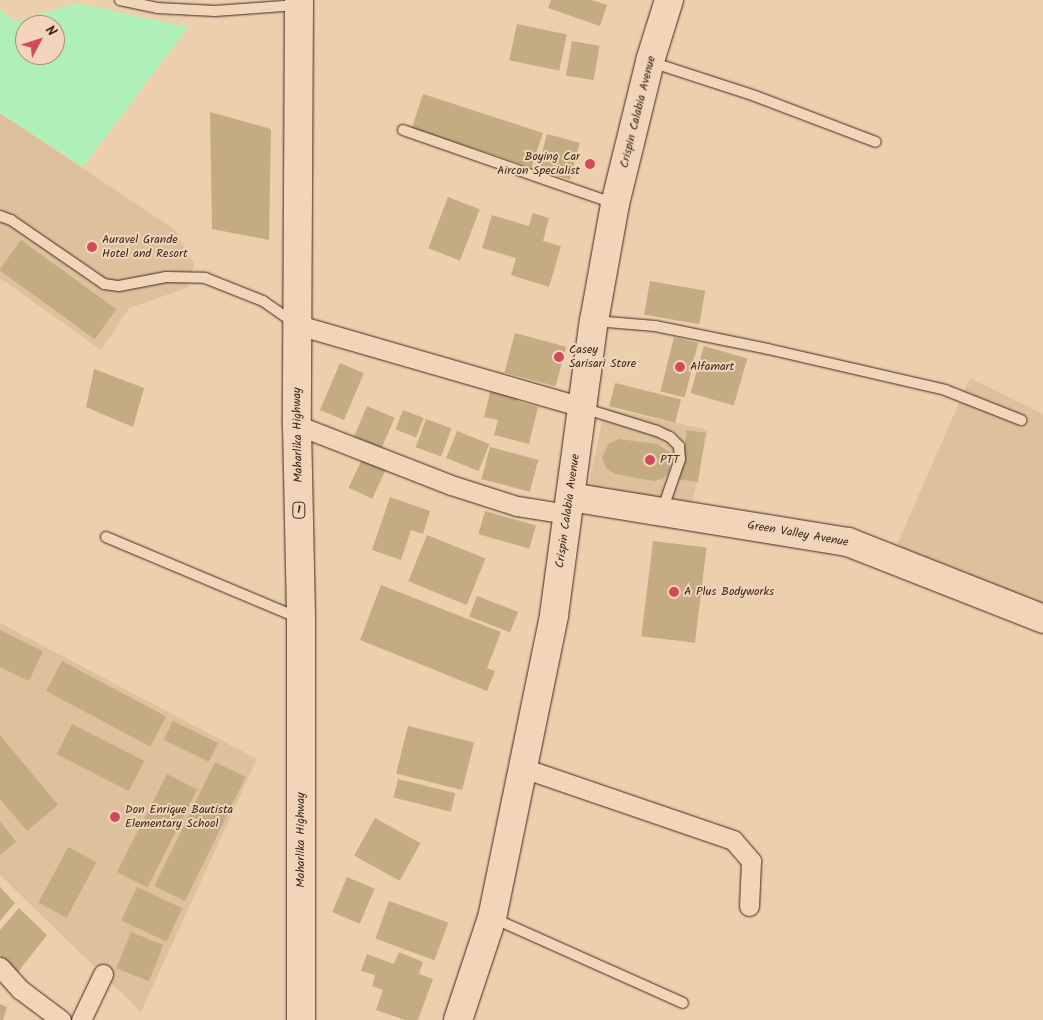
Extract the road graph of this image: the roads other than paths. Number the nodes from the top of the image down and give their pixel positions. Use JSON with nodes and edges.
{"nodes":[{"id":1,"x":120,"y":0,"type":"edge"},
{"id":2,"x":669,"y":0,"type":"edge"},
{"id":3,"x":299,"y":2,"type":"edge"},
{"id":4,"x":650,"y":62,"type":"junction"},
{"id":5,"x":403,"y":130,"type":"dead end"},
{"id":6,"x":876,"y":142,"type":"dead end"},
{"id":7,"x":616,"y":204,"type":"junction"},
{"id":8,"x":0,"y":216,"type":"edge"},
{"id":9,"x":594,"y":321,"type":"junction"},
{"id":10,"x":298,"y":325,"type":"junction"},
{"id":11,"x":582,"y":408,"type":"junction"},
{"id":12,"x":1021,"y":420,"type":"dead end"},
{"id":13,"x":297,"y":426,"type":"junction"},
{"id":14,"x":569,"y":505,"type":"junction"},
{"id":15,"x":662,"y":511,"type":"junction"},
{"id":16,"x":106,"y":537,"type":"dead end"},
{"id":17,"x":301,"y":619,"type":"junction"},
{"id":18,"x":1043,"y":619,"type":"edge"},
{"id":19,"x":523,"y":768,"type":"junction"},
{"id":20,"x":749,"y":906,"type":"dead end"},
{"id":21,"x":492,"y":918,"type":"junction"},
{"id":22,"x":0,"y":966,"type":"edge"},
{"id":23,"x":103,"y":974,"type":"dead end"},
{"id":24,"x":683,"y":1003,"type":"dead end"},
{"id":25,"x":61,"y":1020,"type":"edge"},
{"id":26,"x":81,"y":1020,"type":"edge"},
{"id":27,"x":301,"y":1020,"type":"edge"},
{"id":28,"x":458,"y":1020,"type":"edge"}],
"edges":[{"from":1,"to":3,"type":"lane"},
{"from":2,"to":4,"type":"main road","name":"Crispin Calabia Avenue"},
{"from":3,"to":10,"type":"main road","name":"Maharlika Highway","number":"1"},
{"from":4,"to":6,"type":"lane"},
{"from":4,"to":7,"type":"main road","name":"Crispin Calabia Avenue"},
{"from":5,"to":7,"type":"lane"},
{"from":7,"to":9,"type":"main road","name":"Crispin Calabia Avenue"},
{"from":8,"to":10,"type":"lane"},
{"from":9,"to":11,"type":"main road","name":"Crispin Calabia Avenue"},
{"from":9,"to":12,"type":"lane"},
{"from":10,"to":11,"type":"street"},
{"from":10,"to":13,"type":"main road","name":"Maharlika Highway","number":"1"},
{"from":11,"to":14,"type":"main road","name":"Crispin Calabia Avenue"},
{"from":11,"to":15,"type":"lane"},
{"from":13,"to":14,"type":"street"},
{"from":13,"to":17,"type":"main road","name":"Maharlika Highway","number":"1"},
{"from":14,"to":15,"type":"main road","name":"Green Valley Avenue"},
{"from":14,"to":19,"type":"main road","name":"Crispin Calabia Avenue"},
{"from":15,"to":18,"type":"main road","name":"Green Valley Avenue"},
{"from":16,"to":17,"type":"lane"},
{"from":17,"to":27,"type":"main road","name":"Maharlika Highway","number":"1"},
{"from":19,"to":20,"type":"street"},
{"from":19,"to":21,"type":"main road","name":"Crispin Calabia Avenue"},
{"from":21,"to":24,"type":"lane"},
{"from":21,"to":28,"type":"main road","name":"Crispin Calabia Avenue"},
{"from":22,"to":25,"type":"street"},
{"from":23,"to":26,"type":"street"}]}
